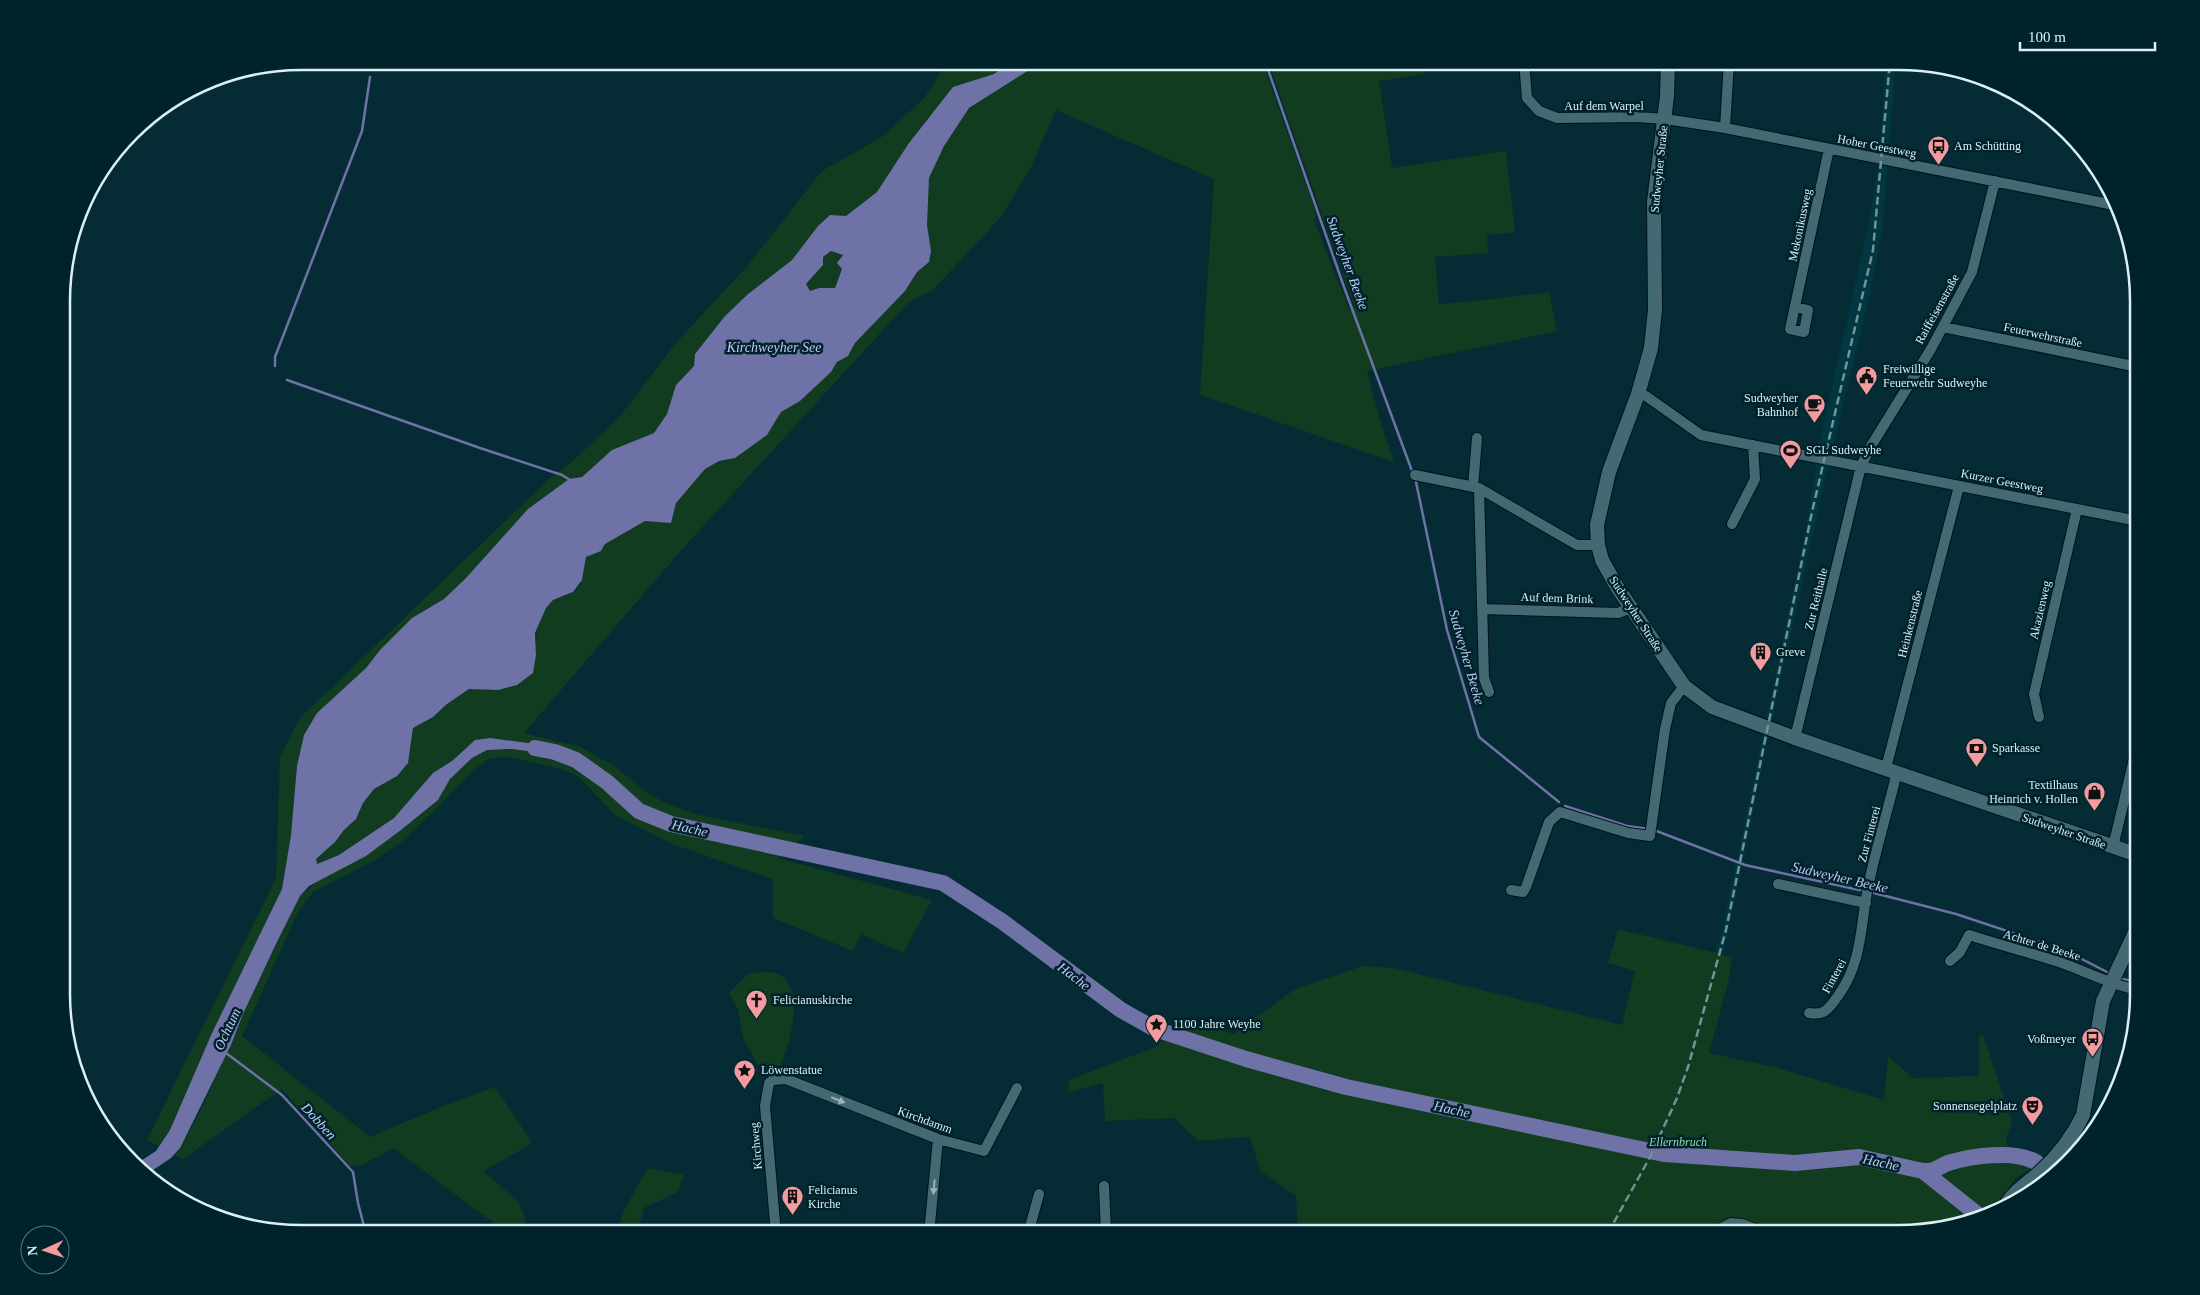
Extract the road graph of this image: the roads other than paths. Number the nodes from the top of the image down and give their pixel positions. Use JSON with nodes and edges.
{"nodes":[{"id":1,"x":1525,"y":70,"type":"edge"},
{"id":2,"x":1668,"y":70,"type":"edge"},
{"id":3,"x":1728,"y":70,"type":"edge"},
{"id":4,"x":1665,"y":118,"type":"junction"},
{"id":5,"x":1725,"y":128,"type":"junction"},
{"id":6,"x":1829,"y":149,"type":"junction"},
{"id":7,"x":1995,"y":181,"type":"junction"},
{"id":8,"x":2108,"y":204,"type":"edge"},
{"id":9,"x":1795,"y":307,"type":"dead end"},
{"id":10,"x":1943,"y":327,"type":"junction"},
{"id":11,"x":2130,"y":365,"type":"edge"},
{"id":12,"x":1638,"y":394,"type":"junction"},
{"id":13,"x":1476,"y":438,"type":"dead end"},
{"id":14,"x":1753,"y":445,"type":"junction"},
{"id":15,"x":1861,"y":466,"type":"junction"},
{"id":16,"x":1415,"y":475,"type":"dead end"},
{"id":17,"x":1959,"y":486,"type":"junction"},
{"id":18,"x":1476,"y":488,"type":"junction"},
{"id":19,"x":2077,"y":509,"type":"junction"},
{"id":20,"x":2130,"y":519,"type":"edge"},
{"id":21,"x":1732,"y":524,"type":"dead end"},
{"id":22,"x":1598,"y":545,"type":"junction"},
{"id":23,"x":1630,"y":608,"type":"junction"},
{"id":24,"x":1482,"y":609,"type":"junction"},
{"id":25,"x":1684,"y":686,"type":"junction"},
{"id":26,"x":1489,"y":692,"type":"dead end"},
{"id":27,"x":2039,"y":717,"type":"dead end"},
{"id":28,"x":1796,"y":738,"type":"junction"},
{"id":29,"x":1891,"y":770,"type":"junction"},
{"id":30,"x":2130,"y":776,"type":"edge"},
{"id":31,"x":2113,"y":847,"type":"junction"},
{"id":32,"x":2130,"y":853,"type":"edge"},
{"id":33,"x":1778,"y":884,"type":"dead end"},
{"id":34,"x":1511,"y":890,"type":"dead end"},
{"id":35,"x":1866,"y":903,"type":"junction"},
{"id":36,"x":2130,"y":942,"type":"edge"},
{"id":37,"x":1950,"y":962,"type":"dead end"},
{"id":38,"x":2111,"y":981,"type":"junction"},
{"id":39,"x":2130,"y":989,"type":"edge"},
{"id":40,"x":1809,"y":1013,"type":"dead end"},
{"id":41,"x":793,"y":1082,"type":"joint"},
{"id":42,"x":1016,"y":1088,"type":"dead end"},
{"id":43,"x":938,"y":1140,"type":"junction"},
{"id":44,"x":1104,"y":1186,"type":"dead end"},
{"id":45,"x":2026,"y":1187,"type":"edge"},
{"id":46,"x":1039,"y":1194,"type":"dead end"},
{"id":47,"x":775,"y":1225,"type":"edge"},
{"id":48,"x":930,"y":1225,"type":"edge"},
{"id":49,"x":1030,"y":1225,"type":"edge"},
{"id":50,"x":1106,"y":1225,"type":"edge"},
{"id":51,"x":1728,"y":1225,"type":"edge"},
{"id":52,"x":1745,"y":1225,"type":"edge"}],
"edges":[{"from":1,"to":4,"type":"street","name":"Auf dem Warpel"},
{"from":2,"to":4,"type":"street","name":"Sudweyher Straße"},
{"from":3,"to":5,"type":"street"},
{"from":4,"to":5,"type":"street","name":"Hoher Geestweg"},
{"from":4,"to":12,"type":"street","name":"Sudweyher Straße"},
{"from":5,"to":6,"type":"street","name":"Hoher Geestweg"},
{"from":6,"to":7,"type":"street","name":"Hoher Geestweg"},
{"from":6,"to":9,"type":"street","name":"Mekonikusweg"},
{"from":7,"to":8,"type":"street","name":"Hoher Geestweg"},
{"from":7,"to":10,"type":"street","name":"Raiffeisenstraße"},
{"from":10,"to":11,"type":"street","name":"Feuerwehrstraße"},
{"from":10,"to":15,"type":"street","name":"Raiffeisenstraße"},
{"from":12,"to":14,"type":"street"},
{"from":12,"to":22,"type":"street","name":"Sudweyher Straße"},
{"from":13,"to":18,"type":"street"},
{"from":14,"to":15,"type":"street"},
{"from":14,"to":21,"type":"street"},
{"from":15,"to":17,"type":"street","name":"Kurzer Geestweg"},
{"from":15,"to":28,"type":"street","name":"Zur Reithalle"},
{"from":16,"to":18,"type":"street"},
{"from":17,"to":19,"type":"street","name":"Kurzer Geestweg"},
{"from":17,"to":29,"type":"street","name":"Heinkenstraße"},
{"from":18,"to":22,"type":"street"},
{"from":18,"to":24,"type":"street"},
{"from":19,"to":20,"type":"street","name":"Kurzer Geestweg"},
{"from":19,"to":27,"type":"street","name":"Akazienweg"},
{"from":22,"to":23,"type":"street","name":"Sudweyher Straße"},
{"from":23,"to":24,"type":"street","name":"Auf dem Brink"},
{"from":23,"to":25,"type":"street","name":"Sudweyher Straße"},
{"from":24,"to":26,"type":"street"},
{"from":25,"to":28,"type":"street","name":"Sudweyher Straße"},
{"from":25,"to":34,"type":"street"},
{"from":28,"to":29,"type":"street","name":"Sudweyher Straße"},
{"from":29,"to":31,"type":"street","name":"Sudweyher Straße"},
{"from":29,"to":35,"type":"street","name":"Zur Finterei"},
{"from":30,"to":31,"type":"street"},
{"from":31,"to":32,"type":"street","name":"Sudweyher Straße"},
{"from":33,"to":35,"type":"street"},
{"from":35,"to":40,"type":"street","name":"Finterei"},
{"from":36,"to":38,"type":"street"},
{"from":37,"to":38,"type":"street","name":"Achter de Beeke"},
{"from":38,"to":39,"type":"street","name":"Achter de Beeke"},
{"from":38,"to":45,"type":"street"},
{"from":41,"to":43,"type":"street","name":"Kirchdamm","one_way":true},
{"from":41,"to":47,"type":"street","name":"Kirchweg"},
{"from":42,"to":43,"type":"street","name":"Kirchdamm"},
{"from":43,"to":48,"type":"street","one_way":true},
{"from":44,"to":50,"type":"street"},
{"from":46,"to":49,"type":"street"},
{"from":51,"to":52,"type":"street"}]}
